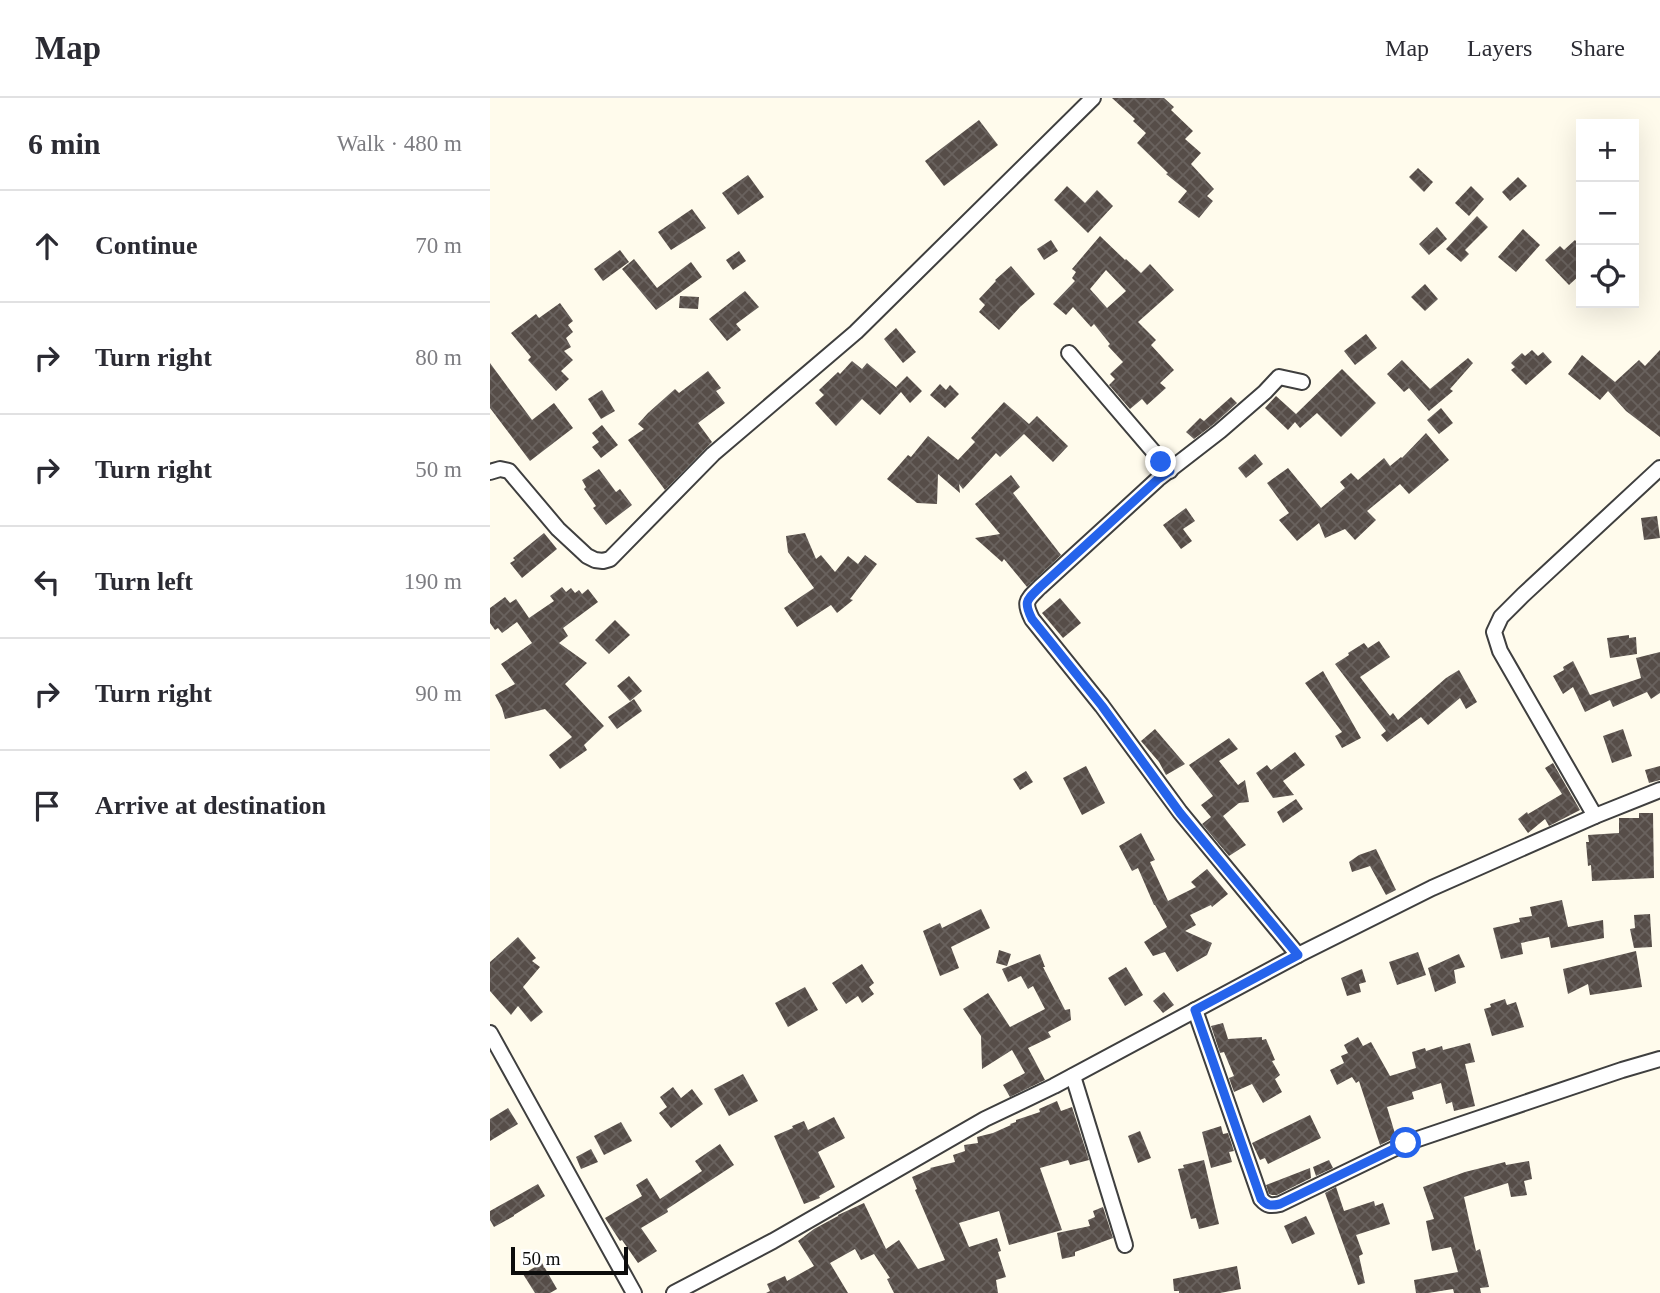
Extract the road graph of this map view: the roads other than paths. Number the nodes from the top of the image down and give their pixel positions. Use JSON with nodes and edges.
{"nodes":[{"id":1,"x":1093,"y":98,"type":"edge"},
{"id":2,"x":1069,"y":353,"type":"dead end"},
{"id":3,"x":1303,"y":382,"type":"dead end"},
{"id":4,"x":1660,"y":468,"type":"edge"},
{"id":5,"x":1170,"y":471,"type":"junction"},
{"id":6,"x":490,"y":472,"type":"edge"},
{"id":7,"x":1660,"y":790,"type":"edge"},
{"id":8,"x":1595,"y":816,"type":"junction"},
{"id":9,"x":1298,"y":955,"type":"junction"},
{"id":10,"x":1195,"y":1010,"type":"junction"},
{"id":11,"x":490,"y":1033,"type":"edge"},
{"id":12,"x":1660,"y":1059,"type":"edge"},
{"id":13,"x":1073,"y":1076,"type":"junction"},
{"id":14,"x":1125,"y":1245,"type":"dead end"},
{"id":15,"x":634,"y":1293,"type":"edge"},
{"id":16,"x":674,"y":1293,"type":"edge"}],
"edges":[{"from":1,"to":6,"type":"street"},
{"from":2,"to":5,"type":"street"},
{"from":3,"to":5,"type":"street"},
{"from":4,"to":8,"type":"street"},
{"from":5,"to":9,"type":"street"},
{"from":7,"to":8,"type":"street"},
{"from":8,"to":9,"type":"street"},
{"from":9,"to":10,"type":"street"},
{"from":10,"to":12,"type":"street"},
{"from":10,"to":13,"type":"street"},
{"from":11,"to":15,"type":"street"},
{"from":13,"to":14,"type":"street"},
{"from":13,"to":16,"type":"street"}]}
